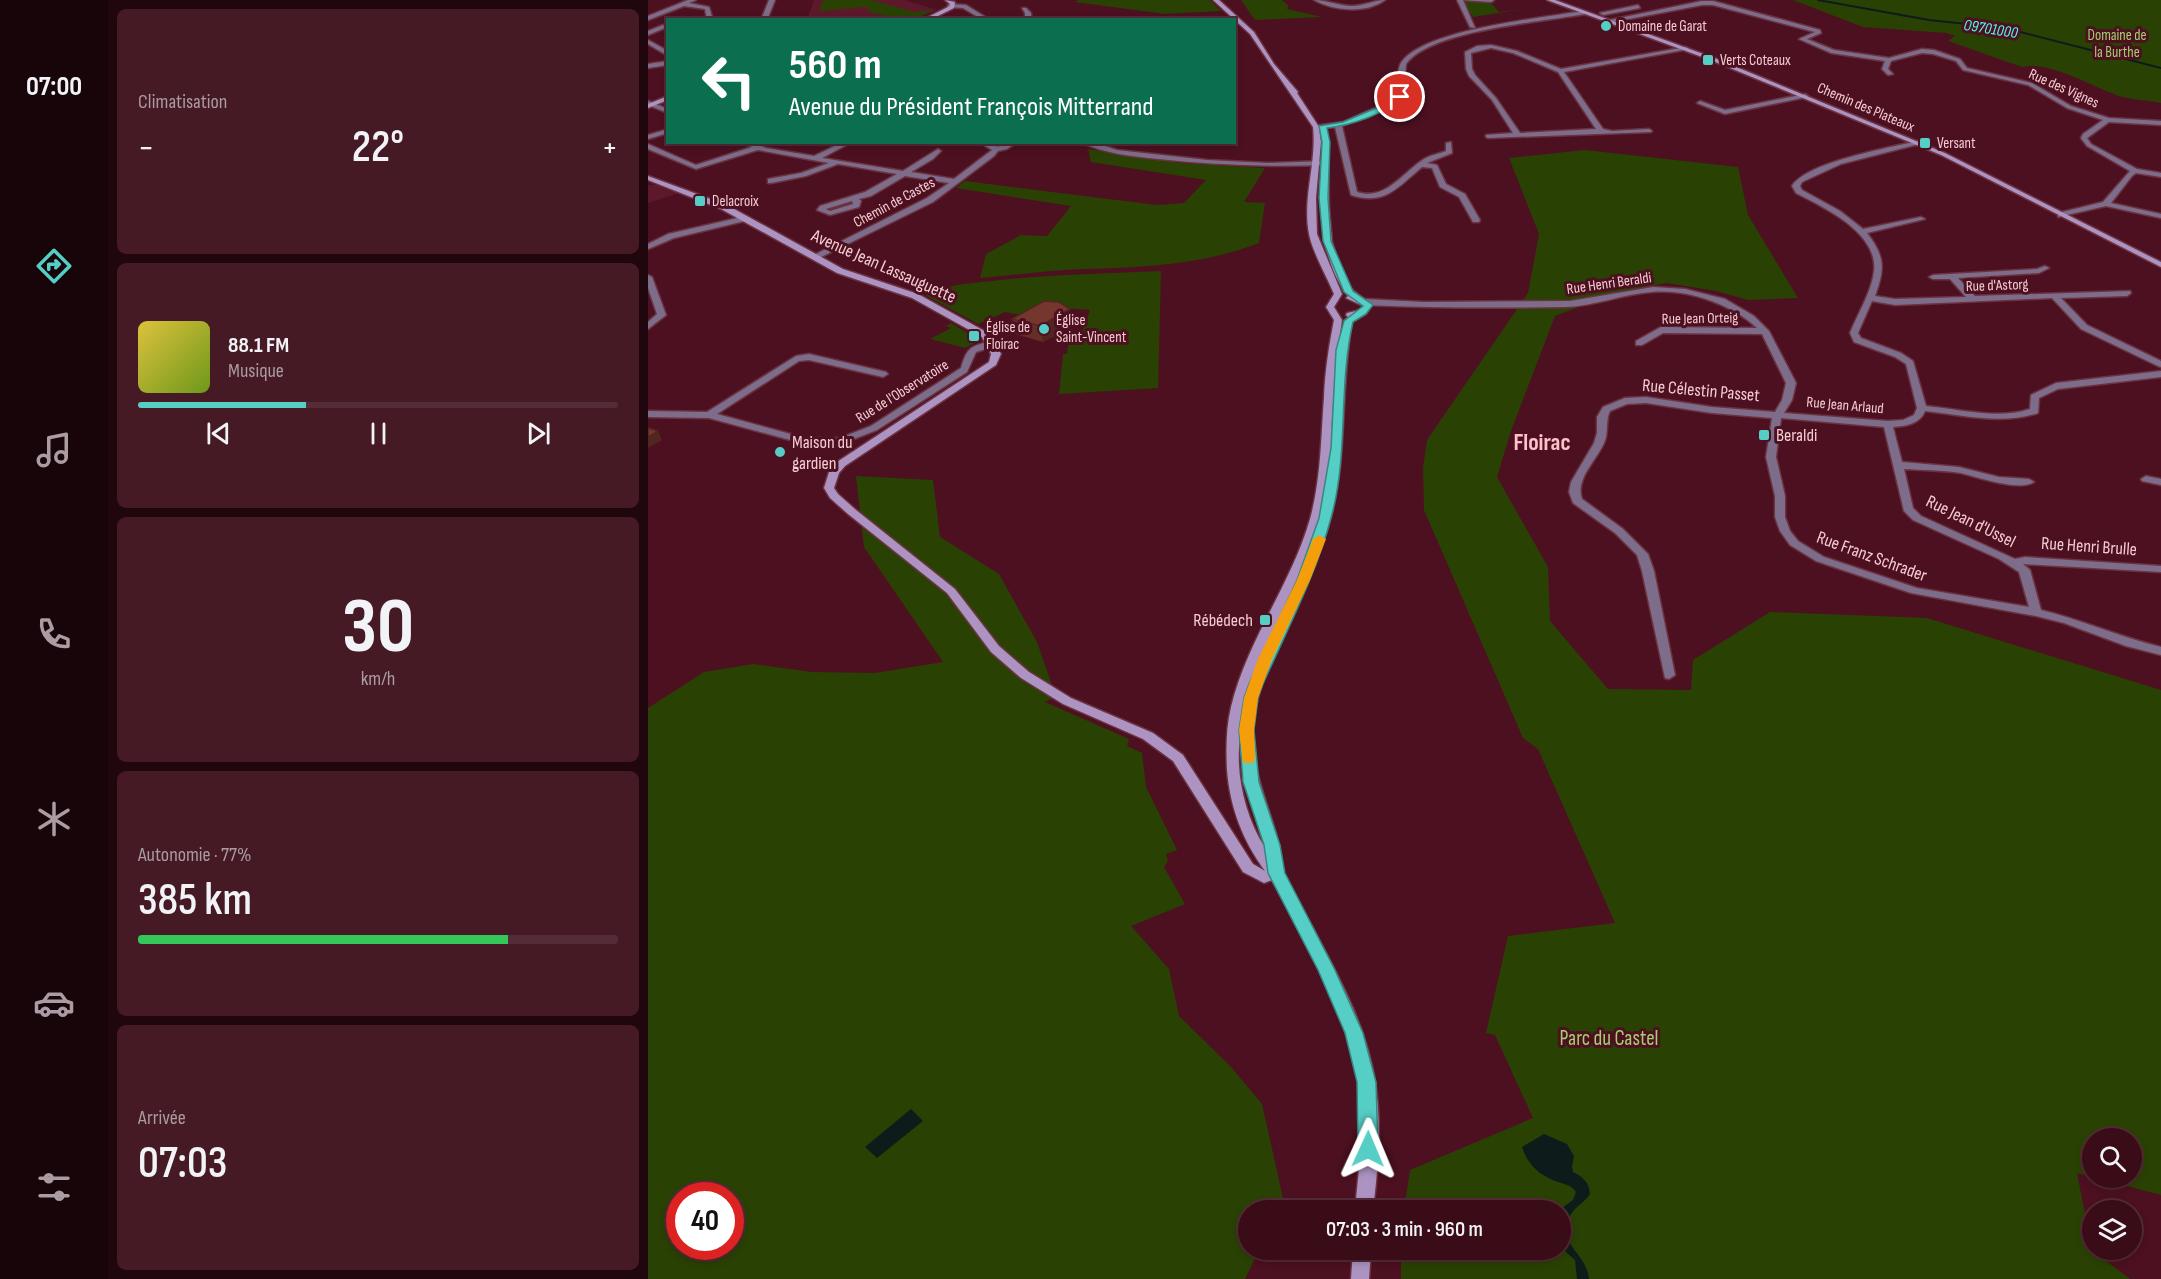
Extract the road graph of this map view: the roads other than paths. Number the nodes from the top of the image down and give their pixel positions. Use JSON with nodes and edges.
{"nodes":[{"id":1,"x":693,"y":0,"type":"edge"},
{"id":2,"x":772,"y":0,"type":"edge"},
{"id":3,"x":943,"y":0,"type":"edge"},
{"id":4,"x":1216,"y":0,"type":"edge"},
{"id":5,"x":1317,"y":0,"type":"edge"},
{"id":6,"x":1383,"y":0,"type":"edge"},
{"id":7,"x":1460,"y":0,"type":"edge"},
{"id":8,"x":1466,"y":0,"type":"edge"},
{"id":9,"x":1491,"y":0,"type":"edge"},
{"id":10,"x":1550,"y":0,"type":"edge"},
{"id":11,"x":683,"y":3,"type":"junction"},
{"id":12,"x":949,"y":6,"type":"edge"},
{"id":13,"x":1024,"y":9,"type":"dead end"},
{"id":14,"x":1666,"y":10,"type":"junction"},
{"id":15,"x":1583,"y":13,"type":"junction"},
{"id":16,"x":1603,"y":13,"type":"dead end"},
{"id":17,"x":648,"y":18,"type":"edge"},
{"id":18,"x":710,"y":18,"type":"edge"},
{"id":19,"x":765,"y":18,"type":"edge"},
{"id":20,"x":927,"y":18,"type":"edge"},
{"id":21,"x":985,"y":18,"type":"edge"},
{"id":22,"x":1028,"y":18,"type":"edge"},
{"id":23,"x":1236,"y":18,"type":"edge"},
{"id":24,"x":1236,"y":18,"type":"edge"},
{"id":25,"x":1608,"y":21,"type":"junction"},
{"id":26,"x":663,"y":27,"type":"dead end"},
{"id":27,"x":1473,"y":27,"type":"dead end"},
{"id":28,"x":648,"y":33,"type":"edge"},
{"id":29,"x":648,"y":42,"type":"edge"},
{"id":30,"x":1686,"y":49,"type":"junction"},
{"id":31,"x":666,"y":52,"type":"edge"},
{"id":32,"x":1889,"y":60,"type":"junction"},
{"id":33,"x":666,"y":63,"type":"edge"},
{"id":34,"x":648,"y":66,"type":"edge"},
{"id":35,"x":1560,"y":71,"type":"junction"},
{"id":36,"x":1890,"y":74,"type":"dead end"},
{"id":37,"x":1804,"y":96,"type":"junction"},
{"id":38,"x":666,"y":99,"type":"edge"},
{"id":39,"x":1700,"y":103,"type":"dead end"},
{"id":40,"x":649,"y":104,"type":"edge"},
{"id":41,"x":666,"y":110,"type":"edge"},
{"id":42,"x":2108,"y":120,"type":"junction"},
{"id":43,"x":2161,"y":123,"type":"edge"},
{"id":44,"x":1338,"y":125,"type":"junction"},
{"id":45,"x":1320,"y":126,"type":"junction"},
{"id":46,"x":648,"y":130,"type":"edge"},
{"id":47,"x":1601,"y":131,"type":"junction"},
{"id":48,"x":1649,"y":131,"type":"dead end"},
{"id":49,"x":666,"y":132,"type":"edge"},
{"id":50,"x":657,"y":134,"type":"junction"},
{"id":51,"x":1518,"y":135,"type":"junction"},
{"id":52,"x":1488,"y":136,"type":"dead end"},
{"id":53,"x":648,"y":137,"type":"edge"},
{"id":54,"x":1449,"y":143,"type":"dead end"},
{"id":55,"x":1917,"y":143,"type":"junction"},
{"id":56,"x":749,"y":144,"type":"edge"},
{"id":57,"x":845,"y":144,"type":"edge"},
{"id":58,"x":986,"y":144,"type":"edge"},
{"id":59,"x":1011,"y":144,"type":"edge"},
{"id":60,"x":1090,"y":144,"type":"edge"},
{"id":61,"x":648,"y":146,"type":"edge"},
{"id":62,"x":758,"y":148,"type":"junction"},
{"id":63,"x":996,"y":149,"type":"junction"},
{"id":64,"x":938,"y":151,"type":"dead end"},
{"id":65,"x":814,"y":159,"type":"junction"},
{"id":66,"x":835,"y":163,"type":"junction"},
{"id":67,"x":1316,"y":163,"type":"junction"},
{"id":68,"x":1325,"y":163,"type":"junction"},
{"id":69,"x":1423,"y":165,"type":"junction"},
{"id":70,"x":2134,"y":171,"type":"junction"},
{"id":71,"x":904,"y":174,"type":"junction"},
{"id":72,"x":2161,"y":175,"type":"edge"},
{"id":73,"x":650,"y":180,"type":"edge"},
{"id":74,"x":771,"y":181,"type":"dead end"},
{"id":75,"x":956,"y":182,"type":"junction"},
{"id":76,"x":853,"y":199,"type":"dead end"},
{"id":77,"x":2106,"y":204,"type":"junction"},
{"id":78,"x":2061,"y":215,"type":"junction"},
{"id":79,"x":2161,"y":216,"type":"edge"},
{"id":80,"x":746,"y":218,"type":"junction"},
{"id":81,"x":1922,"y":219,"type":"dead end"},
{"id":82,"x":1476,"y":220,"type":"dead end"},
{"id":83,"x":1862,"y":232,"type":"junction"},
{"id":84,"x":648,"y":247,"type":"edge"},
{"id":85,"x":815,"y":258,"type":"junction"},
{"id":86,"x":2161,"y":265,"type":"edge"},
{"id":87,"x":2045,"y":268,"type":"dead end"},
{"id":88,"x":1952,"y":276,"type":"junction"},
{"id":89,"x":648,"y":277,"type":"edge"},
{"id":90,"x":1934,"y":277,"type":"dead end"},
{"id":91,"x":2127,"y":293,"type":"dead end"},
{"id":92,"x":2055,"y":297,"type":"junction"},
{"id":93,"x":1869,"y":298,"type":"junction"},
{"id":94,"x":1973,"y":299,"type":"junction"},
{"id":95,"x":1361,"y":300,"type":"junction"},
{"id":96,"x":1424,"y":305,"type":"junction"},
{"id":97,"x":1334,"y":307,"type":"junction"},
{"id":98,"x":1360,"y":313,"type":"junction"},
{"id":99,"x":648,"y":326,"type":"edge"},
{"id":100,"x":1765,"y":332,"type":"junction"},
{"id":101,"x":1639,"y":343,"type":"dead end"},
{"id":102,"x":992,"y":344,"type":"junction"},
{"id":103,"x":789,"y":350,"type":"dead end"},
{"id":104,"x":796,"y":359,"type":"junction"},
{"id":105,"x":2161,"y":364,"type":"edge"},
{"id":106,"x":884,"y":374,"type":"dead end"},
{"id":107,"x":2161,"y":375,"type":"edge"},
{"id":108,"x":1791,"y":383,"type":"joint"},
{"id":109,"x":1922,"y":408,"type":"junction"},
{"id":110,"x":648,"y":414,"type":"edge"},
{"id":111,"x":1780,"y":414,"type":"junction"},
{"id":112,"x":709,"y":415,"type":"junction"},
{"id":113,"x":1888,"y":424,"type":"junction"},
{"id":114,"x":1897,"y":465,"type":"junction"},
{"id":115,"x":2146,"y":479,"type":"dead end"},
{"id":116,"x":2029,"y":482,"type":"dead end"},
{"id":117,"x":2161,"y":482,"type":"edge"},
{"id":118,"x":2015,"y":563,"type":"junction"},
{"id":119,"x":2161,"y":569,"type":"edge"},
{"id":120,"x":2036,"y":612,"type":"junction"},
{"id":121,"x":2161,"y":651,"type":"edge"},
{"id":122,"x":1669,"y":675,"type":"dead end"},
{"id":123,"x":1276,"y":873,"type":"junction"},
{"id":124,"x":1365,"y":1200,"type":"edge"},
{"id":125,"x":1361,"y":1260,"type":"edge"},
{"id":126,"x":1360,"y":1279,"type":"edge"}],
"edges":[{"from":1,"to":11,"type":"street"},
{"from":2,"to":19,"type":"street"},
{"from":3,"to":12,"type":"street"},
{"from":4,"to":23,"type":"street"},
{"from":5,"to":6,"type":"street"},
{"from":7,"to":27,"type":"street"},
{"from":8,"to":9,"type":"street"},
{"from":10,"to":15,"type":"street","name":"Chemin des Plateaux"},
{"from":11,"to":17,"type":"street"},
{"from":11,"to":18,"type":"street"},
{"from":12,"to":20,"type":"street"},
{"from":12,"to":21,"type":"street"},
{"from":13,"to":22,"type":"street"},
{"from":14,"to":16,"type":"street"},
{"from":14,"to":25,"type":"street","name":"Rue des Vignes"},
{"from":14,"to":32,"type":"street","name":"Rue des Vignes"},
{"from":15,"to":25,"type":"street","name":"Chemin des Plateaux"},
{"from":15,"to":44,"type":"street"},
{"from":24,"to":45,"type":"street"},
{"from":25,"to":30,"type":"street","name":"Chemin des Plateaux"},
{"from":26,"to":28,"type":"street"},
{"from":29,"to":31,"type":"street"},
{"from":30,"to":35,"type":"street"},
{"from":30,"to":37,"type":"street","name":"Chemin des Plateaux"},
{"from":32,"to":36,"type":"street"},
{"from":32,"to":42,"type":"street","name":"Rue des Vignes"},
{"from":33,"to":34,"type":"street"},
{"from":35,"to":47,"type":"street"},
{"from":35,"to":51,"type":"street"},
{"from":37,"to":39,"type":"street"},
{"from":37,"to":55,"type":"street","name":"Chemin des Plateaux"},
{"from":38,"to":40,"type":"street"},
{"from":40,"to":41,"type":"street"},
{"from":42,"to":43,"type":"street","name":"Rue des Vignes"},
{"from":42,"to":70,"type":"street"},
{"from":44,"to":45,"type":"street"},
{"from":44,"to":69,"type":"street"},
{"from":45,"to":67,"type":"street"},
{"from":45,"to":68,"type":"street"},
{"from":46,"to":50,"type":"street"},
{"from":47,"to":48,"type":"street"},
{"from":47,"to":51,"type":"street"},
{"from":49,"to":50,"type":"street"},
{"from":50,"to":53,"type":"street"},
{"from":51,"to":52,"type":"street"},
{"from":54,"to":69,"type":"street"},
{"from":55,"to":78,"type":"street","name":"Chemin des Plateaux"},
{"from":55,"to":83,"type":"street"},
{"from":56,"to":62,"type":"street"},
{"from":57,"to":65,"type":"street"},
{"from":58,"to":63,"type":"street"},
{"from":59,"to":63,"type":"street"},
{"from":60,"to":67,"type":"street"},
{"from":61,"to":62,"type":"street"},
{"from":62,"to":65,"type":"street"},
{"from":63,"to":75,"type":"street","name":"Chemin de Castes"},
{"from":64,"to":71,"type":"street"},
{"from":65,"to":66,"type":"street"},
{"from":66,"to":71,"type":"street"},
{"from":66,"to":74,"type":"street"},
{"from":67,"to":68,"type":"street"},
{"from":67,"to":97,"type":"street"},
{"from":68,"to":95,"type":"street"},
{"from":69,"to":82,"type":"street"},
{"from":70,"to":72,"type":"street"},
{"from":70,"to":77,"type":"street"},
{"from":71,"to":75,"type":"street"},
{"from":71,"to":76,"type":"street"},
{"from":73,"to":80,"type":"street","name":"Avenue Jean Lassauguette"},
{"from":75,"to":85,"type":"street","name":"Chemin de Castes"},
{"from":77,"to":78,"type":"street"},
{"from":77,"to":79,"type":"street"},
{"from":78,"to":86,"type":"street","name":"Chemin des Plateaux"},
{"from":80,"to":84,"type":"street"},
{"from":80,"to":85,"type":"street","name":"Avenue Jean Lassauguette"},
{"from":81,"to":83,"type":"street"},
{"from":83,"to":93,"type":"street"},
{"from":85,"to":102,"type":"street","name":"Avenue Jean Lassauguette"},
{"from":87,"to":88,"type":"street"},
{"from":88,"to":90,"type":"street"},
{"from":88,"to":94,"type":"street"},
{"from":89,"to":99,"type":"street"},
{"from":91,"to":92,"type":"street","name":"Rue d'Astorg"},
{"from":92,"to":94,"type":"street","name":"Rue d'Astorg"},
{"from":92,"to":105,"type":"street"},
{"from":93,"to":94,"type":"street","name":"Rue d'Astorg"},
{"from":93,"to":109,"type":"street"},
{"from":95,"to":96,"type":"street","name":"Rue Henri Beraldi"},
{"from":95,"to":97,"type":"street"},
{"from":95,"to":98,"type":"street"},
{"from":96,"to":98,"type":"street","name":"Rue Henri Beraldi"},
{"from":96,"to":100,"type":"street","name":"Rue Henri Beraldi"},
{"from":97,"to":98,"type":"street"},
{"from":97,"to":123,"type":"street"},
{"from":98,"to":123,"type":"street"},
{"from":100,"to":101,"type":"street","name":"Rue Jean Orteig"},
{"from":100,"to":108,"type":"street","name":"Rue Henri Beraldi"},
{"from":102,"to":112,"type":"street","name":"Rue de l'Observatoire"},
{"from":102,"to":123,"type":"street"},
{"from":103,"to":104,"type":"street"},
{"from":104,"to":106,"type":"street"},
{"from":104,"to":112,"type":"street"},
{"from":107,"to":109,"type":"street"},
{"from":108,"to":111,"type":"street","name":"Rue Franz Schrader"},
{"from":109,"to":113,"type":"street","name":"Rue Jean Arlaud"},
{"from":110,"to":112,"type":"street","name":"Rue de l'Observatoire"},
{"from":111,"to":113,"type":"street","name":"Rue Jean Arlaud"},
{"from":111,"to":120,"type":"street","name":"Rue Franz Schrader"},
{"from":111,"to":122,"type":"street","name":"Rue Célestin Passet"},
{"from":113,"to":114,"type":"street","name":"Rue Jean d'Ussel"},
{"from":114,"to":116,"type":"street"},
{"from":114,"to":118,"type":"street","name":"Rue Jean d'Ussel"},
{"from":115,"to":117,"type":"street"},
{"from":118,"to":119,"type":"street","name":"Rue Henri Brulle"},
{"from":118,"to":120,"type":"street","name":"Rue Jean d'Ussel"},
{"from":120,"to":121,"type":"street","name":"Rue Franz Schrader"},
{"from":123,"to":124,"type":"street"},
{"from":125,"to":126,"type":"street"}]}
